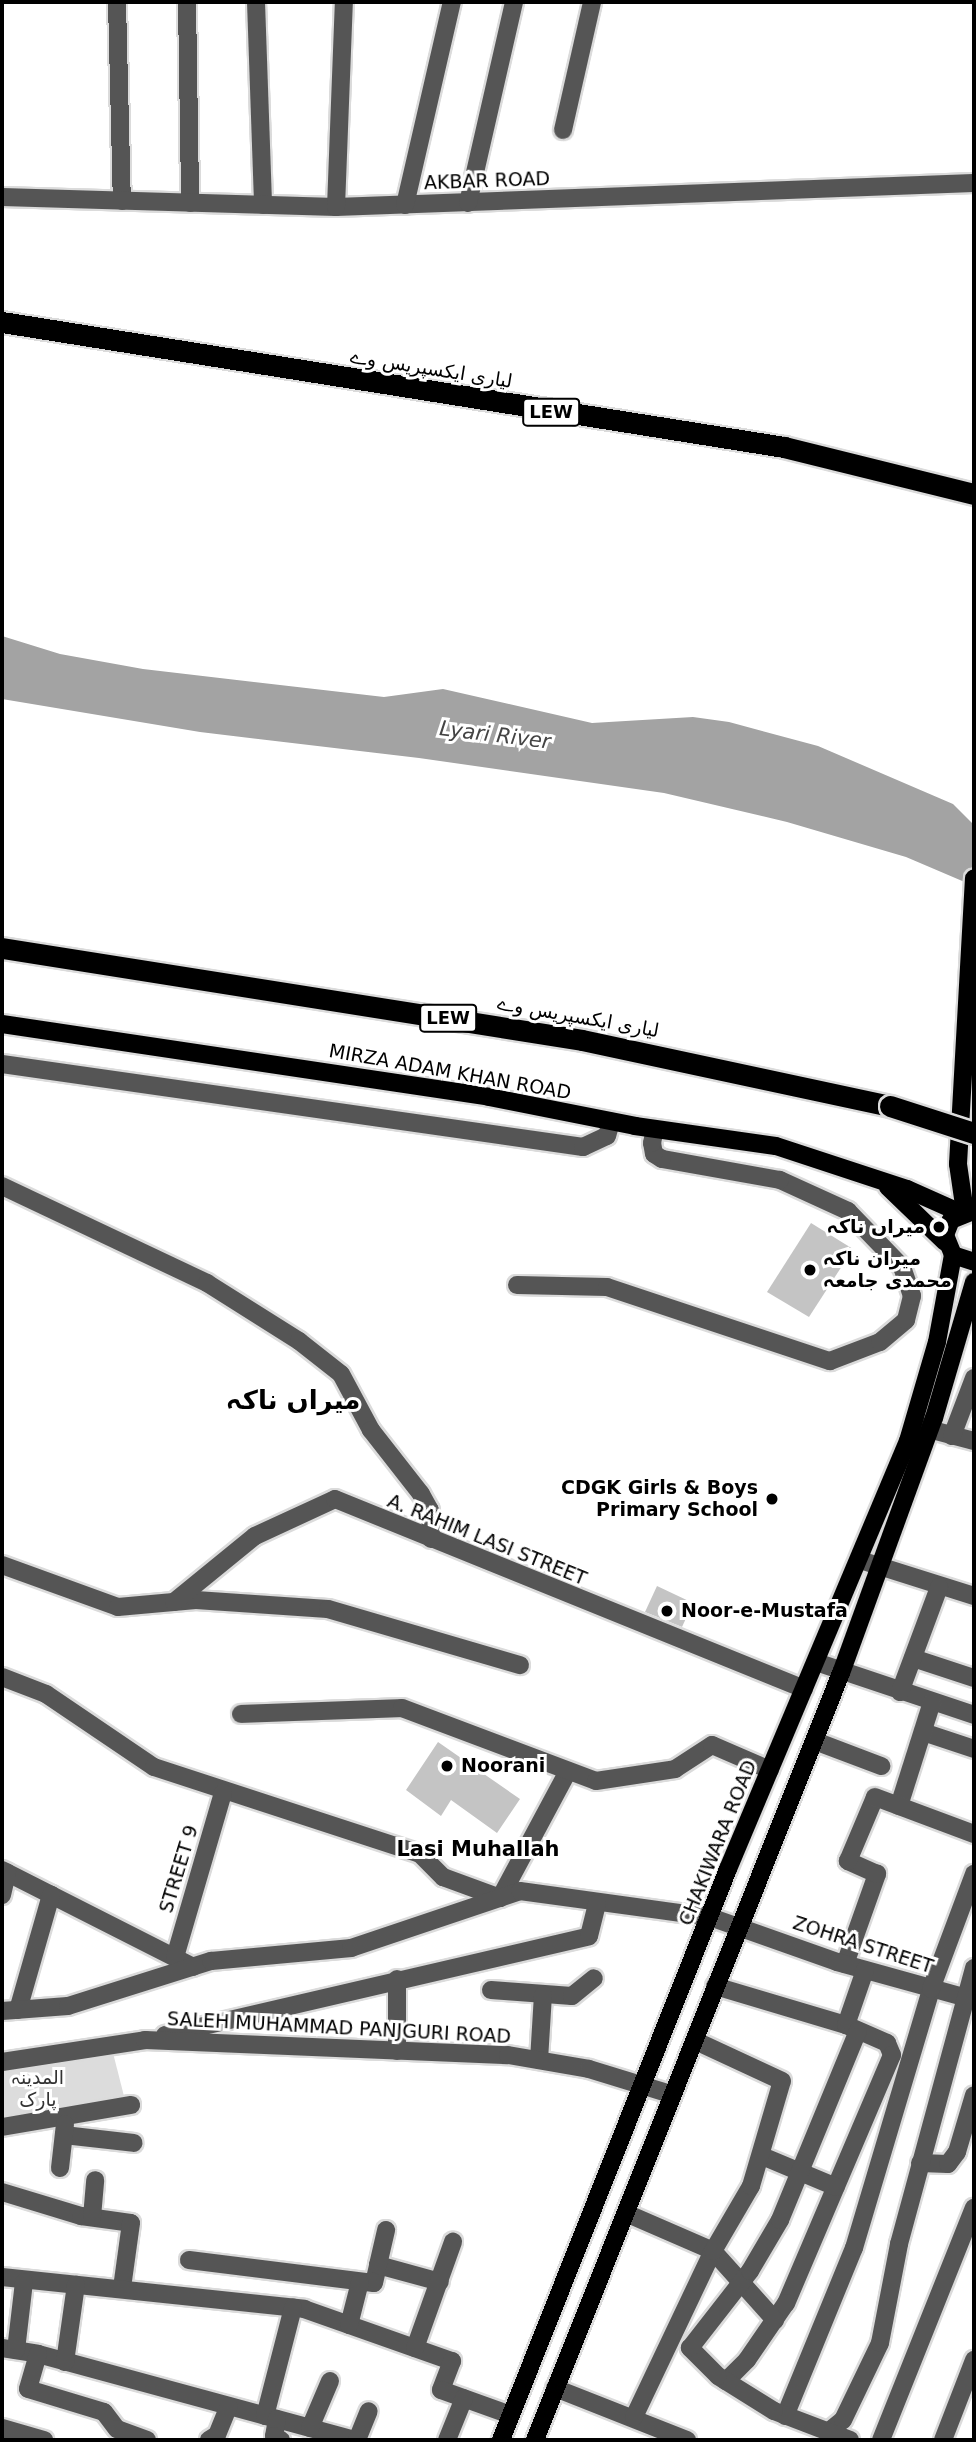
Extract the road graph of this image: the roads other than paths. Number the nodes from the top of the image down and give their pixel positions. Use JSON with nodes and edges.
{"nodes":[{"id":1,"x":117,"y":2,"type":"edge"},
{"id":2,"x":187,"y":2,"type":"edge"},
{"id":3,"x":256,"y":2,"type":"edge"},
{"id":4,"x":344,"y":2,"type":"edge"},
{"id":5,"x":452,"y":2,"type":"edge"},
{"id":6,"x":514,"y":2,"type":"edge"},
{"id":7,"x":592,"y":2,"type":"edge"},
{"id":8,"x":563,"y":130,"type":"dead end"},
{"id":9,"x":974,"y":183,"type":"edge"},
{"id":10,"x":2,"y":197,"type":"edge"},
{"id":11,"x":121,"y":201,"type":"junction"},
{"id":12,"x":468,"y":202,"type":"junction"},
{"id":13,"x":190,"y":203,"type":"junction"},
{"id":14,"x":263,"y":205,"type":"junction"},
{"id":15,"x":405,"y":205,"type":"junction"},
{"id":16,"x":336,"y":207,"type":"junction"},
{"id":17,"x":2,"y":323,"type":"edge"},
{"id":18,"x":974,"y":494,"type":"edge"},
{"id":19,"x":974,"y":878,"type":"edge"},
{"id":20,"x":2,"y":948,"type":"edge"},
{"id":21,"x":2,"y":1024,"type":"edge"},
{"id":22,"x":2,"y":1064,"type":"edge"},
{"id":23,"x":611,"y":1122,"type":"junction"},
{"id":24,"x":655,"y":1129,"type":"junction"},
{"id":25,"x":974,"y":1133,"type":"edge"},
{"id":26,"x":885,"y":1185,"type":"junction"},
{"id":27,"x":2,"y":1186,"type":"edge"},
{"id":28,"x":967,"y":1212,"type":"edge"},
{"id":29,"x":949,"y":1248,"type":"junction"},
{"id":30,"x":974,"y":1262,"type":"edge"},
{"id":31,"x":974,"y":1282,"type":"edge"},
{"id":32,"x":517,"y":1285,"type":"dead end"},
{"id":33,"x":974,"y":1378,"type":"edge"},
{"id":34,"x":921,"y":1428,"type":"junction"},
{"id":35,"x":952,"y":1436,"type":"junction"},
{"id":36,"x":974,"y":1441,"type":"edge"},
{"id":37,"x":431,"y":1539,"type":"junction"},
{"id":38,"x":860,"y":1560,"type":"junction"},
{"id":39,"x":2,"y":1565,"type":"edge"},
{"id":40,"x":881,"y":1567,"type":"junction"},
{"id":41,"x":939,"y":1587,"type":"junction"},
{"id":42,"x":974,"y":1596,"type":"edge"},
{"id":43,"x":174,"y":1602,"type":"junction"},
{"id":44,"x":912,"y":1658,"type":"junction"},
{"id":45,"x":816,"y":1662,"type":"junction"},
{"id":46,"x":520,"y":1665,"type":"dead end"},
{"id":47,"x":841,"y":1673,"type":"junction"},
{"id":48,"x":2,"y":1677,"type":"edge"},
{"id":49,"x":974,"y":1678,"type":"edge"},
{"id":50,"x":804,"y":1689,"type":"junction"},
{"id":51,"x":900,"y":1692,"type":"junction"},
{"id":52,"x":933,"y":1702,"type":"junction"},
{"id":53,"x":241,"y":1714,"type":"dead end"},
{"id":54,"x":974,"y":1715,"type":"edge"},
{"id":55,"x":923,"y":1732,"type":"junction"},
{"id":56,"x":815,"y":1741,"type":"junction"},
{"id":57,"x":974,"y":1749,"type":"edge"},
{"id":58,"x":881,"y":1766,"type":"dead end"},
{"id":59,"x":770,"y":1770,"type":"junction"},
{"id":60,"x":568,"y":1771,"type":"junction"},
{"id":61,"x":223,"y":1793,"type":"junction"},
{"id":62,"x":899,"y":1806,"type":"junction"},
{"id":63,"x":974,"y":1834,"type":"edge"},
{"id":64,"x":5,"y":1872,"type":"edge"},
{"id":65,"x":974,"y":1874,"type":"edge"},
{"id":66,"x":2,"y":1895,"type":"edge"},
{"id":67,"x":51,"y":1895,"type":"junction"},
{"id":68,"x":500,"y":1898,"type":"junction"},
{"id":69,"x":597,"y":1903,"type":"junction"},
{"id":70,"x":710,"y":1917,"type":"junction"},
{"id":71,"x":740,"y":1925,"type":"junction"},
{"id":72,"x":175,"y":1957,"type":"junction"},
{"id":73,"x":845,"y":1964,"type":"junction"},
{"id":74,"x":193,"y":1966,"type":"junction"},
{"id":75,"x":974,"y":1968,"type":"edge"},
{"id":76,"x":865,"y":1970,"type":"junction"},
{"id":77,"x":594,"y":1978,"type":"dead end"},
{"id":78,"x":397,"y":1979,"type":"junction"},
{"id":79,"x":715,"y":1986,"type":"junction"},
{"id":80,"x":931,"y":1989,"type":"junction"},
{"id":81,"x":491,"y":1990,"type":"dead end"},
{"id":82,"x":544,"y":1994,"type":"junction"},
{"id":83,"x":969,"y":1999,"type":"edge"},
{"id":84,"x":10,"y":2010,"type":"edge"},
{"id":85,"x":852,"y":2028,"type":"junction"},
{"id":86,"x":145,"y":2040,"type":"junction"},
{"id":87,"x":696,"y":2041,"type":"junction"},
{"id":88,"x":397,"y":2050,"type":"junction"},
{"id":89,"x":538,"y":2060,"type":"junction"},
{"id":90,"x":2,"y":2062,"type":"edge"},
{"id":91,"x":647,"y":2084,"type":"junction"},
{"id":92,"x":671,"y":2094,"type":"junction"},
{"id":93,"x":974,"y":2095,"type":"edge"},
{"id":94,"x":131,"y":2105,"type":"dead end"},
{"id":95,"x":65,"y":2126,"type":"junction"},
{"id":96,"x":2,"y":2127,"type":"edge"},
{"id":97,"x":134,"y":2143,"type":"dead end"},
{"id":98,"x":762,"y":2156,"type":"junction"},
{"id":99,"x":920,"y":2163,"type":"junction"},
{"id":100,"x":60,"y":2168,"type":"dead end"},
{"id":101,"x":799,"y":2172,"type":"junction"},
{"id":102,"x":96,"y":2180,"type":"dead end"},
{"id":103,"x":836,"y":2187,"type":"junction"},
{"id":104,"x":2,"y":2192,"type":"edge"},
{"id":105,"x":974,"y":2208,"type":"edge"},
{"id":106,"x":628,"y":2214,"type":"junction"},
{"id":107,"x":92,"y":2217,"type":"junction"},
{"id":108,"x":386,"y":2230,"type":"dead end"},
{"id":109,"x":453,"y":2242,"type":"dead end"},
{"id":110,"x":713,"y":2251,"type":"junction"},
{"id":111,"x":189,"y":2260,"type":"dead end"},
{"id":112,"x":378,"y":2265,"type":"junction"},
{"id":113,"x":2,"y":2277,"type":"edge"},
{"id":114,"x":744,"y":2280,"type":"junction"},
{"id":115,"x":24,"y":2282,"type":"junction"},
{"id":116,"x":360,"y":2282,"type":"junction"},
{"id":117,"x":440,"y":2282,"type":"junction"},
{"id":118,"x":76,"y":2285,"type":"junction"},
{"id":119,"x":121,"y":2288,"type":"junction"},
{"id":120,"x":293,"y":2308,"type":"junction"},
{"id":121,"x":775,"y":2320,"type":"junction"},
{"id":122,"x":349,"y":2325,"type":"junction"},
{"id":123,"x":415,"y":2348,"type":"junction"},
{"id":124,"x":9,"y":2349,"type":"edge"},
{"id":125,"x":38,"y":2354,"type":"junction"},
{"id":126,"x":974,"y":2360,"type":"edge"},
{"id":127,"x":65,"y":2362,"type":"junction"},
{"id":128,"x":330,"y":2381,"type":"dead end"},
{"id":129,"x":726,"y":2381,"type":"junction"},
{"id":130,"x":555,"y":2388,"type":"junction"},
{"id":131,"x":464,"y":2398,"type":"junction"},
{"id":132,"x":229,"y":2406,"type":"junction"},
{"id":133,"x":369,"y":2411,"type":"dead end"},
{"id":134,"x":510,"y":2415,"type":"junction"},
{"id":135,"x":785,"y":2416,"type":"junction"},
{"id":136,"x":271,"y":2417,"type":"junction"},
{"id":137,"x":634,"y":2417,"type":"junction"},
{"id":138,"x":2,"y":2428,"type":"edge"},
{"id":139,"x":310,"y":2428,"type":"junction"},
{"id":140,"x":828,"y":2432,"type":"junction"},
{"id":141,"x":659,"y":2435,"type":"edge"},
{"id":142,"x":44,"y":2440,"type":"edge"},
{"id":143,"x":148,"y":2440,"type":"edge"},
{"id":144,"x":209,"y":2440,"type":"edge"},
{"id":145,"x":281,"y":2440,"type":"edge"},
{"id":146,"x":356,"y":2440,"type":"edge"},
{"id":147,"x":447,"y":2440,"type":"edge"},
{"id":148,"x":501,"y":2440,"type":"edge"},
{"id":149,"x":535,"y":2440,"type":"edge"},
{"id":150,"x":687,"y":2440,"type":"edge"},
{"id":151,"x":850,"y":2440,"type":"edge"},
{"id":152,"x":881,"y":2440,"type":"edge"},
{"id":153,"x":943,"y":2440,"type":"edge"}],
"edges":[{"from":1,"to":11,"type":"street"},
{"from":2,"to":13,"type":"street"},
{"from":3,"to":14,"type":"street"},
{"from":4,"to":16,"type":"street"},
{"from":5,"to":15,"type":"street"},
{"from":6,"to":12,"type":"street"},
{"from":7,"to":8,"type":"street"},
{"from":9,"to":12,"type":"street","name":"AKBAR ROAD"},
{"from":10,"to":11,"type":"street","name":"AKBAR ROAD"},
{"from":11,"to":13,"type":"street","name":"AKBAR ROAD"},
{"from":12,"to":15,"type":"street","name":"AKBAR ROAD"},
{"from":13,"to":14,"type":"street","name":"AKBAR ROAD"},
{"from":14,"to":16,"type":"street","name":"AKBAR ROAD"},
{"from":15,"to":16,"type":"street","name":"AKBAR ROAD"},
{"from":17,"to":18,"type":"highway","name":"لیاری ایکسپریس وے","number":"LEW"},
{"from":19,"to":28,"type":"main road"},
{"from":20,"to":25,"type":"highway","name":"لیاری ایکسپریس وے","number":"LEW","bridge":true},
{"from":21,"to":23,"type":"main road","name":"MIRZA ADAM KHAN ROAD"},
{"from":22,"to":23,"type":"street"},
{"from":23,"to":24,"type":"main road","name":"MIRZA ADAM KHAN ROAD"},
{"from":24,"to":26,"type":"main road","name":"MIRZA ADAM KHAN ROAD"},
{"from":24,"to":32,"type":"street"},
{"from":26,"to":28,"type":"main road","name":"MIRZA ADAM KHAN ROAD"},
{"from":26,"to":29,"type":"main road","name":"MIRZA ADAM KHAN ROAD"},
{"from":27,"to":37,"type":"street"},
{"from":28,"to":29,"type":"main road","name":"CHAKIWARA ROAD"},
{"from":29,"to":30,"type":"main road"},
{"from":29,"to":34,"type":"main road","name":"CHAKIWARA ROAD"},
{"from":31,"to":34,"type":"main road","name":"CHAKIWARA ROAD"},
{"from":33,"to":35,"type":"street"},
{"from":34,"to":35,"type":"street"},
{"from":34,"to":38,"type":"main road","name":"CHAKIWARA ROAD"},
{"from":34,"to":40,"type":"main road","name":"CHAKIWARA ROAD"},
{"from":35,"to":36,"type":"street"},
{"from":37,"to":43,"type":"street","name":"A. RAHIM LASI STREET"},
{"from":37,"to":50,"type":"street","name":"A. RAHIM LASI STREET"},
{"from":38,"to":40,"type":"street"},
{"from":38,"to":45,"type":"main road","name":"CHAKIWARA ROAD"},
{"from":39,"to":43,"type":"street"},
{"from":40,"to":41,"type":"street"},
{"from":40,"to":47,"type":"main road","name":"CHAKIWARA ROAD"},
{"from":41,"to":42,"type":"street"},
{"from":41,"to":44,"type":"street"},
{"from":43,"to":46,"type":"street"},
{"from":44,"to":49,"type":"street"},
{"from":44,"to":51,"type":"street"},
{"from":45,"to":47,"type":"street"},
{"from":45,"to":50,"type":"main road","name":"CHAKIWARA ROAD"},
{"from":47,"to":51,"type":"street"},
{"from":47,"to":56,"type":"main road","name":"CHAKIWARA ROAD"},
{"from":48,"to":61,"type":"street"},
{"from":50,"to":59,"type":"main road","name":"CHAKIWARA ROAD"},
{"from":51,"to":52,"type":"street"},
{"from":52,"to":54,"type":"street"},
{"from":52,"to":55,"type":"street"},
{"from":53,"to":60,"type":"street"},
{"from":55,"to":57,"type":"street"},
{"from":55,"to":62,"type":"street"},
{"from":56,"to":58,"type":"street"},
{"from":56,"to":71,"type":"main road","name":"CHAKIWARA ROAD"},
{"from":59,"to":60,"type":"street"},
{"from":59,"to":70,"type":"main road","name":"CHAKIWARA ROAD"},
{"from":60,"to":68,"type":"street"},
{"from":61,"to":68,"type":"street"},
{"from":61,"to":72,"type":"street","name":"STREET 9"},
{"from":62,"to":63,"type":"street"},
{"from":62,"to":73,"type":"street"},
{"from":64,"to":66,"type":"street"},
{"from":64,"to":67,"type":"street"},
{"from":65,"to":80,"type":"street"},
{"from":67,"to":72,"type":"street"},
{"from":67,"to":84,"type":"street"},
{"from":68,"to":69,"type":"street","name":"ZOHRA STREET"},
{"from":68,"to":74,"type":"street","name":"ZOHRA STREET"},
{"from":69,"to":70,"type":"street","name":"ZOHRA STREET"},
{"from":69,"to":78,"type":"street"},
{"from":70,"to":71,"type":"street","name":"ZOHRA STREET"},
{"from":70,"to":91,"type":"main road","name":"CHAKIWARA ROAD"},
{"from":71,"to":73,"type":"street","name":"ZOHRA STREET"},
{"from":71,"to":79,"type":"main road","name":"CHAKIWARA ROAD"},
{"from":72,"to":74,"type":"street"},
{"from":73,"to":76,"type":"street","name":"ZOHRA STREET"},
{"from":74,"to":84,"type":"street","name":"ZOHRA STREET"},
{"from":75,"to":83,"type":"street"},
{"from":76,"to":80,"type":"street","name":"ZOHRA STREET"},
{"from":76,"to":85,"type":"street"},
{"from":77,"to":82,"type":"street"},
{"from":78,"to":86,"type":"street"},
{"from":78,"to":88,"type":"street"},
{"from":79,"to":85,"type":"street"},
{"from":79,"to":87,"type":"main road","name":"CHAKIWARA ROAD"},
{"from":80,"to":83,"type":"street","name":"ZOHRA STREET"},
{"from":80,"to":135,"type":"street"},
{"from":81,"to":82,"type":"street"},
{"from":82,"to":89,"type":"street"},
{"from":83,"to":99,"type":"street"},
{"from":85,"to":101,"type":"street"},
{"from":85,"to":103,"type":"street"},
{"from":86,"to":88,"type":"street","name":"SALEH MUHAMMAD PANJGURI ROAD"},
{"from":86,"to":90,"type":"street","name":"SALEH MUHAMMAD PANJGURI ROAD"},
{"from":87,"to":92,"type":"main road","name":"CHAKIWARA ROAD"},
{"from":87,"to":98,"type":"street"},
{"from":88,"to":89,"type":"street","name":"SALEH MUHAMMAD PANJGURI ROAD"},
{"from":89,"to":91,"type":"street","name":"SALEH MUHAMMAD PANJGURI ROAD"},
{"from":91,"to":92,"type":"street","name":"SALEH MUHAMMAD PANJGURI ROAD"},
{"from":91,"to":134,"type":"main road","name":"CHAKIWARA ROAD"},
{"from":92,"to":106,"type":"main road","name":"CHAKIWARA ROAD"},
{"from":93,"to":99,"type":"street"},
{"from":94,"to":95,"type":"street"},
{"from":95,"to":96,"type":"street"},
{"from":95,"to":97,"type":"street"},
{"from":95,"to":100,"type":"street"},
{"from":98,"to":101,"type":"street"},
{"from":98,"to":110,"type":"street"},
{"from":99,"to":140,"type":"street"},
{"from":101,"to":103,"type":"street"},
{"from":101,"to":114,"type":"street"},
{"from":102,"to":107,"type":"street"},
{"from":103,"to":121,"type":"street"},
{"from":104,"to":107,"type":"street"},
{"from":105,"to":152,"type":"street"},
{"from":106,"to":110,"type":"street"},
{"from":106,"to":130,"type":"main road","name":"CHAKIWARA ROAD"},
{"from":107,"to":119,"type":"street"},
{"from":108,"to":112,"type":"street"},
{"from":109,"to":117,"type":"street"},
{"from":110,"to":114,"type":"street"},
{"from":110,"to":137,"type":"street"},
{"from":111,"to":116,"type":"street"},
{"from":112,"to":116,"type":"street"},
{"from":112,"to":117,"type":"street"},
{"from":113,"to":115,"type":"street"},
{"from":114,"to":121,"type":"street"},
{"from":114,"to":129,"type":"street"},
{"from":115,"to":118,"type":"street"},
{"from":115,"to":124,"type":"street"},
{"from":116,"to":122,"type":"street"},
{"from":117,"to":123,"type":"street"},
{"from":118,"to":119,"type":"street"},
{"from":118,"to":127,"type":"street"},
{"from":119,"to":120,"type":"street"},
{"from":120,"to":122,"type":"street"},
{"from":120,"to":136,"type":"street"},
{"from":121,"to":129,"type":"street"},
{"from":122,"to":123,"type":"street"},
{"from":123,"to":131,"type":"street"},
{"from":124,"to":125,"type":"street"},
{"from":125,"to":127,"type":"street"},
{"from":125,"to":143,"type":"street"},
{"from":126,"to":153,"type":"street"},
{"from":127,"to":132,"type":"street"},
{"from":128,"to":139,"type":"street"},
{"from":129,"to":135,"type":"street"},
{"from":130,"to":137,"type":"street"},
{"from":130,"to":149,"type":"main road","name":"CHAKIWARA ROAD"},
{"from":131,"to":134,"type":"street"},
{"from":131,"to":147,"type":"street"},
{"from":132,"to":136,"type":"street"},
{"from":132,"to":144,"type":"street"},
{"from":133,"to":146,"type":"street"},
{"from":134,"to":148,"type":"main road","name":"CHAKIWARA ROAD"},
{"from":135,"to":140,"type":"street"},
{"from":136,"to":139,"type":"street"},
{"from":136,"to":145,"type":"street"},
{"from":137,"to":141,"type":"street"},
{"from":138,"to":142,"type":"street"},
{"from":139,"to":146,"type":"street"},
{"from":140,"to":151,"type":"street"},
{"from":141,"to":150,"type":"street"}]}
